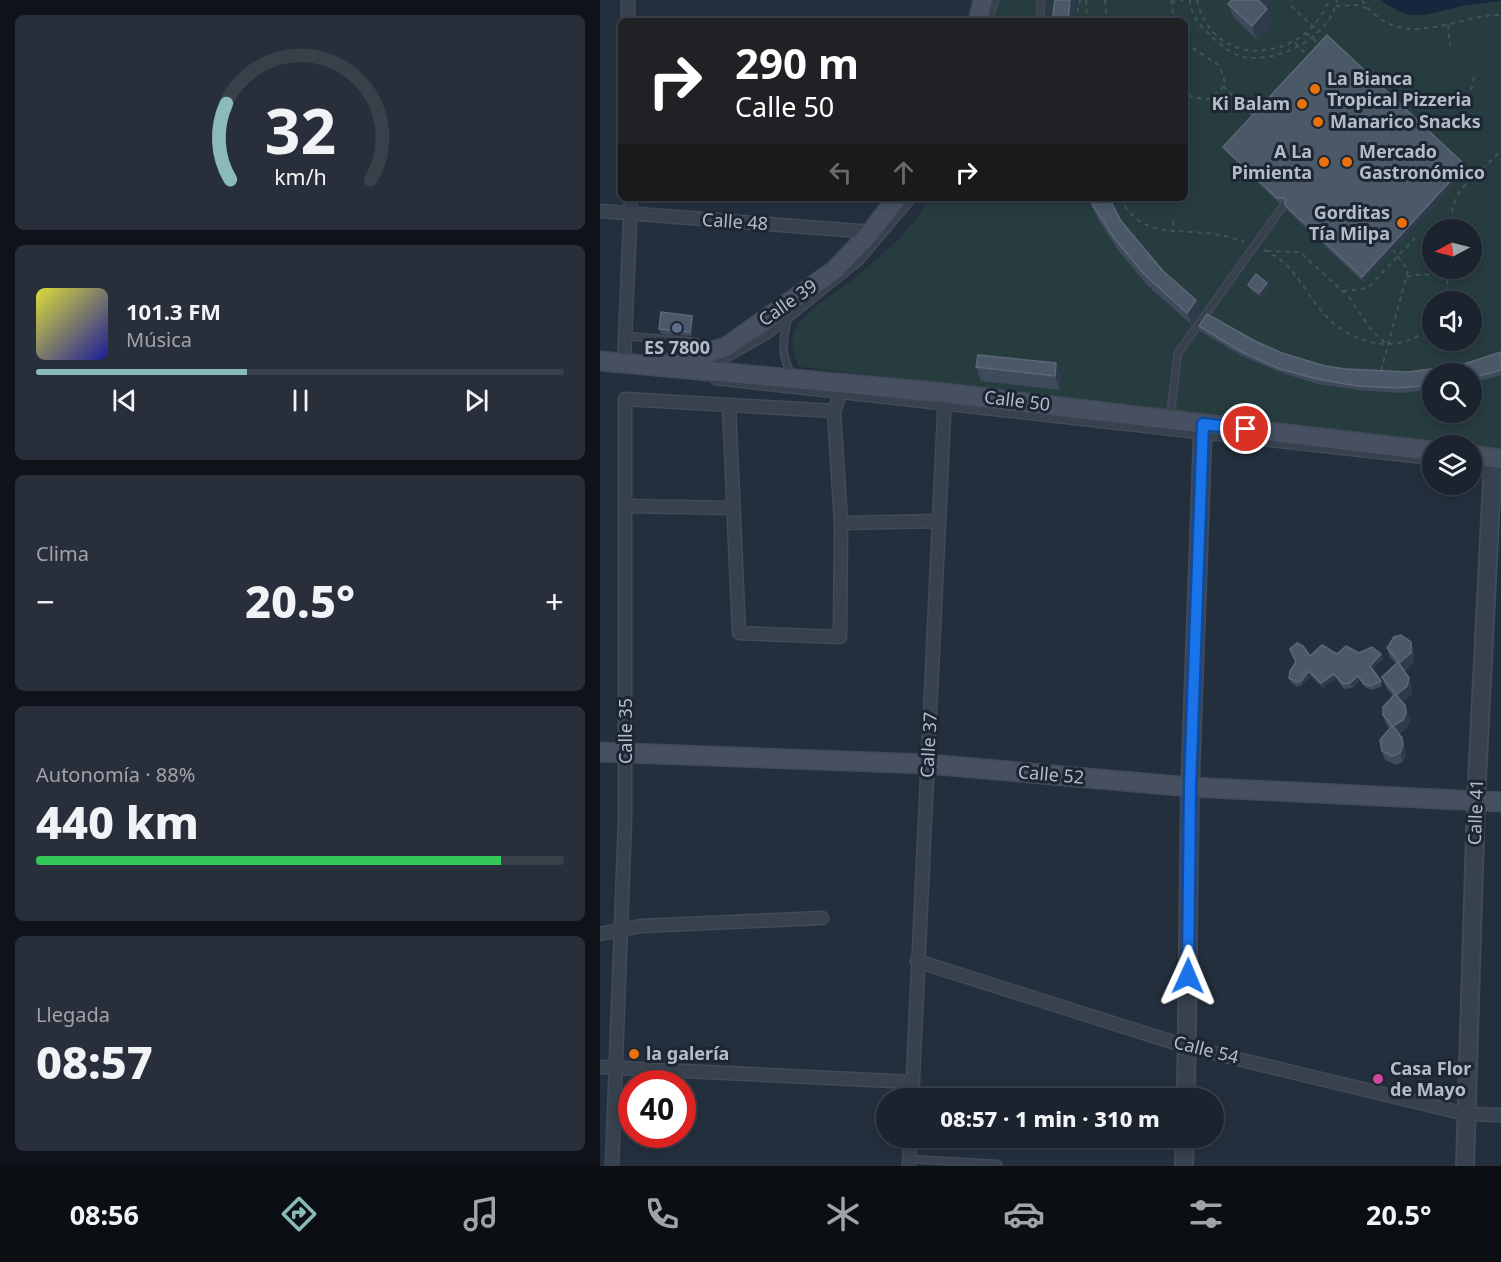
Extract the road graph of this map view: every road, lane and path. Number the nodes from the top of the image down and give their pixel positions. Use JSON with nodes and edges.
{"nodes":[{"id":1,"x":628,"y":0,"type":"edge"},
{"id":2,"x":983,"y":0,"type":"edge"},
{"id":3,"x":995,"y":0,"type":"edge"},
{"id":4,"x":1041,"y":0,"type":"edge"},
{"id":5,"x":1080,"y":0,"type":"edge"},
{"id":6,"x":1086,"y":0,"type":"edge"},
{"id":7,"x":1105,"y":0,"type":"edge"},
{"id":8,"x":1183,"y":0,"type":"edge"},
{"id":9,"x":1190,"y":0,"type":"edge"},
{"id":10,"x":1197,"y":0,"type":"edge"},
{"id":11,"x":1329,"y":0,"type":"edge"},
{"id":12,"x":1337,"y":0,"type":"edge"},
{"id":13,"x":1362,"y":0,"type":"edge"},
{"id":14,"x":1171,"y":1,"type":"edge"},
{"id":15,"x":1291,"y":6,"type":"dead end"},
{"id":16,"x":1336,"y":6,"type":"junction"},
{"id":17,"x":1370,"y":9,"type":"junction"},
{"id":18,"x":1501,"y":15,"type":"edge"},
{"id":19,"x":628,"y":18,"type":"edge"},
{"id":20,"x":979,"y":18,"type":"edge"},
{"id":21,"x":990,"y":18,"type":"edge"},
{"id":22,"x":1040,"y":18,"type":"edge"},
{"id":23,"x":1077,"y":18,"type":"edge"},
{"id":24,"x":1087,"y":18,"type":"edge"},
{"id":25,"x":1107,"y":18,"type":"edge"},
{"id":26,"x":1174,"y":18,"type":"edge"},
{"id":27,"x":1448,"y":25,"type":"junction"},
{"id":28,"x":1313,"y":27,"type":"junction"},
{"id":29,"x":1318,"y":31,"type":"junction"},
{"id":30,"x":1306,"y":33,"type":"junction"},
{"id":31,"x":1311,"y":37,"type":"junction"},
{"id":32,"x":1294,"y":42,"type":"junction"},
{"id":33,"x":1318,"y":43,"type":"edge"},
{"id":34,"x":1188,"y":45,"type":"edge"},
{"id":35,"x":1299,"y":46,"type":"junction"},
{"id":36,"x":1450,"y":46,"type":"dead end"},
{"id":37,"x":1306,"y":54,"type":"edge"},
{"id":38,"x":1475,"y":73,"type":"dead end"},
{"id":39,"x":1223,"y":86,"type":"junction"},
{"id":40,"x":1188,"y":93,"type":"edge"},
{"id":41,"x":1470,"y":99,"type":"dead end"},
{"id":42,"x":1256,"y":118,"type":"edge"},
{"id":43,"x":1501,"y":150,"type":"edge"},
{"id":44,"x":631,"y":201,"type":"edge"},
{"id":45,"x":895,"y":201,"type":"edge"},
{"id":46,"x":910,"y":201,"type":"edge"},
{"id":47,"x":1122,"y":201,"type":"edge"},
{"id":48,"x":1283,"y":206,"type":"edge"},
{"id":49,"x":600,"y":211,"type":"edge"},
{"id":50,"x":631,"y":214,"type":"junction"},
{"id":51,"x":1451,"y":219,"type":"edge"},
{"id":52,"x":1173,"y":221,"type":"dead end"},
{"id":53,"x":871,"y":232,"type":"junction"},
{"id":54,"x":1174,"y":232,"type":"junction"},
{"id":55,"x":1415,"y":238,"type":"dead end"},
{"id":56,"x":1255,"y":246,"type":"junction"},
{"id":57,"x":1393,"y":250,"type":"edge"},
{"id":58,"x":1268,"y":251,"type":"junction"},
{"id":59,"x":1398,"y":256,"type":"junction"},
{"id":60,"x":1407,"y":277,"type":"junction"},
{"id":61,"x":1449,"y":281,"type":"joint"},
{"id":62,"x":1343,"y":291,"type":"junction"},
{"id":63,"x":1447,"y":291,"type":"edge"},
{"id":64,"x":787,"y":320,"type":"junction"},
{"id":65,"x":1422,"y":332,"type":"edge"},
{"id":66,"x":625,"y":336,"type":"junction"},
{"id":67,"x":697,"y":342,"type":"dead end"},
{"id":68,"x":1388,"y":345,"type":"junction"},
{"id":69,"x":600,"y":361,"type":"edge"},
{"id":70,"x":624,"y":364,"type":"junction"},
{"id":71,"x":653,"y":367,"type":"junction"},
{"id":72,"x":600,"y":368,"type":"edge"},
{"id":73,"x":1380,"y":375,"type":"edge"},
{"id":74,"x":699,"y":376,"type":"junction"},
{"id":75,"x":797,"y":385,"type":"junction"},
{"id":76,"x":842,"y":389,"type":"junction"},
{"id":77,"x":945,"y":400,"type":"junction"},
{"id":78,"x":729,"y":406,"type":"junction"},
{"id":79,"x":834,"y":411,"type":"junction"},
{"id":80,"x":1170,"y":420,"type":"junction"},
{"id":81,"x":1203,"y":430,"type":"junction"},
{"id":82,"x":1422,"y":450,"type":"edge"},
{"id":83,"x":1482,"y":459,"type":"edge"},
{"id":84,"x":1422,"y":460,"type":"edge"},
{"id":85,"x":1497,"y":464,"type":"edge"},
{"id":86,"x":1482,"y":465,"type":"edge"},
{"id":87,"x":1496,"y":487,"type":"edge"},
{"id":88,"x":626,"y":506,"type":"junction"},
{"id":89,"x":733,"y":508,"type":"junction"},
{"id":90,"x":939,"y":521,"type":"junction"},
{"id":91,"x":841,"y":524,"type":"junction"},
{"id":92,"x":600,"y":752,"type":"edge"},
{"id":93,"x":626,"y":753,"type":"junction"},
{"id":94,"x":928,"y":764,"type":"junction"},
{"id":95,"x":1190,"y":787,"type":"junction"},
{"id":96,"x":1476,"y":801,"type":"junction"},
{"id":97,"x":1501,"y":802,"type":"edge"},
{"id":98,"x":822,"y":918,"type":"dead end"},
{"id":99,"x":622,"y":930,"type":"junction"},
{"id":100,"x":600,"y":934,"type":"edge"},
{"id":101,"x":917,"y":961,"type":"junction"},
{"id":102,"x":1188,"y":1047,"type":"junction"},
{"id":103,"x":600,"y":1067,"type":"edge"},
{"id":104,"x":617,"y":1068,"type":"junction"},
{"id":105,"x":913,"y":1082,"type":"junction"},
{"id":106,"x":913,"y":1088,"type":"edge"},
{"id":107,"x":1186,"y":1088,"type":"edge"},
{"id":108,"x":1466,"y":1114,"type":"junction"},
{"id":109,"x":1501,"y":1115,"type":"edge"},
{"id":110,"x":1185,"y":1148,"type":"edge"},
{"id":111,"x":909,"y":1162,"type":"edge"},
{"id":112,"x":998,"y":1164,"type":"dead end"},
{"id":113,"x":612,"y":1166,"type":"edge"},
{"id":114,"x":1184,"y":1166,"type":"edge"},
{"id":115,"x":1465,"y":1166,"type":"edge"}],
"edges":[{"from":1,"to":19,"type":"street"},
{"from":2,"to":20,"type":"main road"},
{"from":3,"to":21,"type":"lane"},
{"from":4,"to":22,"type":"lane"},
{"from":5,"to":23,"type":"path"},
{"from":6,"to":24,"type":"path"},
{"from":7,"to":25,"type":"path"},
{"from":8,"to":14,"type":"path"},
{"from":9,"to":35,"type":"path"},
{"from":10,"to":32,"type":"path"},
{"from":11,"to":28,"type":"path"},
{"from":12,"to":16,"type":"path"},
{"from":13,"to":17,"type":"path"},
{"from":14,"to":26,"type":"path"},
{"from":15,"to":28,"type":"path"},
{"from":16,"to":17,"type":"path"},
{"from":16,"to":29,"type":"path"},
{"from":17,"to":27,"type":"path"},
{"from":18,"to":27,"type":"path"},
{"from":27,"to":36,"type":"path"},
{"from":28,"to":29,"type":"path"},
{"from":28,"to":30,"type":"path"},
{"from":29,"to":31,"type":"path"},
{"from":30,"to":31,"type":"path"},
{"from":30,"to":32,"type":"path"},
{"from":31,"to":33,"type":"path"},
{"from":31,"to":35,"type":"path"},
{"from":32,"to":35,"type":"path"},
{"from":34,"to":39,"type":"path"},
{"from":35,"to":37,"type":"path"},
{"from":38,"to":41,"type":"path"},
{"from":39,"to":40,"type":"path"},
{"from":39,"to":42,"type":"path"},
{"from":43,"to":51,"type":"path"},
{"from":44,"to":50,"type":"street"},
{"from":45,"to":53,"type":"main road","name":"Calle 39"},
{"from":46,"to":64,"type":"lane"},
{"from":47,"to":54,"type":"path"},
{"from":48,"to":56,"type":"lane"},
{"from":49,"to":50,"type":"street","name":"Calle 48"},
{"from":50,"to":53,"type":"street","name":"Calle 48"},
{"from":50,"to":66,"type":"street"},
{"from":52,"to":54,"type":"path"},
{"from":53,"to":71,"type":"main road","name":"Calle 39"},
{"from":54,"to":56,"type":"path"},
{"from":55,"to":59,"type":"path"},
{"from":56,"to":58,"type":"path"},
{"from":56,"to":80,"type":"lane"},
{"from":57,"to":59,"type":"path"},
{"from":58,"to":62,"type":"path"},
{"from":58,"to":68,"type":"path"},
{"from":59,"to":60,"type":"path"},
{"from":59,"to":62,"type":"path"},
{"from":60,"to":61,"type":"path"},
{"from":60,"to":68,"type":"path"},
{"from":61,"to":63,"type":"path"},
{"from":62,"to":68,"type":"path"},
{"from":64,"to":74,"type":"lane"},
{"from":64,"to":75,"type":"lane"},
{"from":65,"to":68,"type":"path"},
{"from":66,"to":67,"type":"lane"},
{"from":66,"to":70,"type":"street"},
{"from":68,"to":73,"type":"path"},
{"from":69,"to":70,"type":"main road","name":"Calle 50"},
{"from":70,"to":71,"type":"main road","name":"Calle 50"},
{"from":71,"to":74,"type":"main road","name":"Calle 50"},
{"from":72,"to":74,"type":"lane"},
{"from":74,"to":75,"type":"main road","name":"Calle 50"},
{"from":75,"to":76,"type":"main road","name":"Calle 50"},
{"from":76,"to":77,"type":"main road","name":"Calle 50"},
{"from":76,"to":79,"type":"street"},
{"from":77,"to":80,"type":"main road","name":"Calle 50"},
{"from":77,"to":81,"type":"lane"},
{"from":77,"to":90,"type":"street","name":"Calle 37"},
{"from":78,"to":79,"type":"street"},
{"from":78,"to":88,"type":"street","name":"Calle 35"},
{"from":78,"to":89,"type":"street"},
{"from":79,"to":91,"type":"street"},
{"from":80,"to":81,"type":"main road","name":"Calle 50"},
{"from":81,"to":82,"type":"main road","name":"Calle 50"},
{"from":81,"to":84,"type":"lane"},
{"from":81,"to":95,"type":"street"},
{"from":83,"to":85,"type":"main road"},
{"from":85,"to":86,"type":"lane"},
{"from":85,"to":87,"type":"street","name":"Calle 41"},
{"from":87,"to":96,"type":"street","name":"Calle 41"},
{"from":88,"to":89,"type":"street"},
{"from":88,"to":93,"type":"street","name":"Calle 35"},
{"from":89,"to":91,"type":"street"},
{"from":90,"to":91,"type":"street"},
{"from":90,"to":94,"type":"street","name":"Calle 37"},
{"from":92,"to":93,"type":"main road","name":"Calle 52"},
{"from":93,"to":94,"type":"main road","name":"Calle 52"},
{"from":93,"to":99,"type":"street","name":"Calle 35"},
{"from":94,"to":95,"type":"main road","name":"Calle 52"},
{"from":94,"to":101,"type":"street","name":"Calle 37"},
{"from":95,"to":96,"type":"main road","name":"Calle 52"},
{"from":95,"to":102,"type":"street"},
{"from":96,"to":97,"type":"main road","name":"Calle 52"},
{"from":96,"to":108,"type":"street","name":"Calle 41"},
{"from":98,"to":99,"type":"street"},
{"from":99,"to":100,"type":"street"},
{"from":99,"to":104,"type":"street","name":"Calle 35"},
{"from":101,"to":102,"type":"street","name":"Calle 54"},
{"from":101,"to":105,"type":"street","name":"Calle 37"},
{"from":102,"to":107,"type":"street"},
{"from":102,"to":108,"type":"street","name":"Calle 54"},
{"from":103,"to":104,"type":"street"},
{"from":104,"to":105,"type":"street"},
{"from":104,"to":113,"type":"street","name":"Calle 35"},
{"from":105,"to":106,"type":"street","name":"Calle 37"},
{"from":108,"to":109,"type":"street","name":"Calle 54"},
{"from":108,"to":115,"type":"street","name":"Calle 41"},
{"from":110,"to":114,"type":"street"},
{"from":111,"to":112,"type":"lane"}]}
